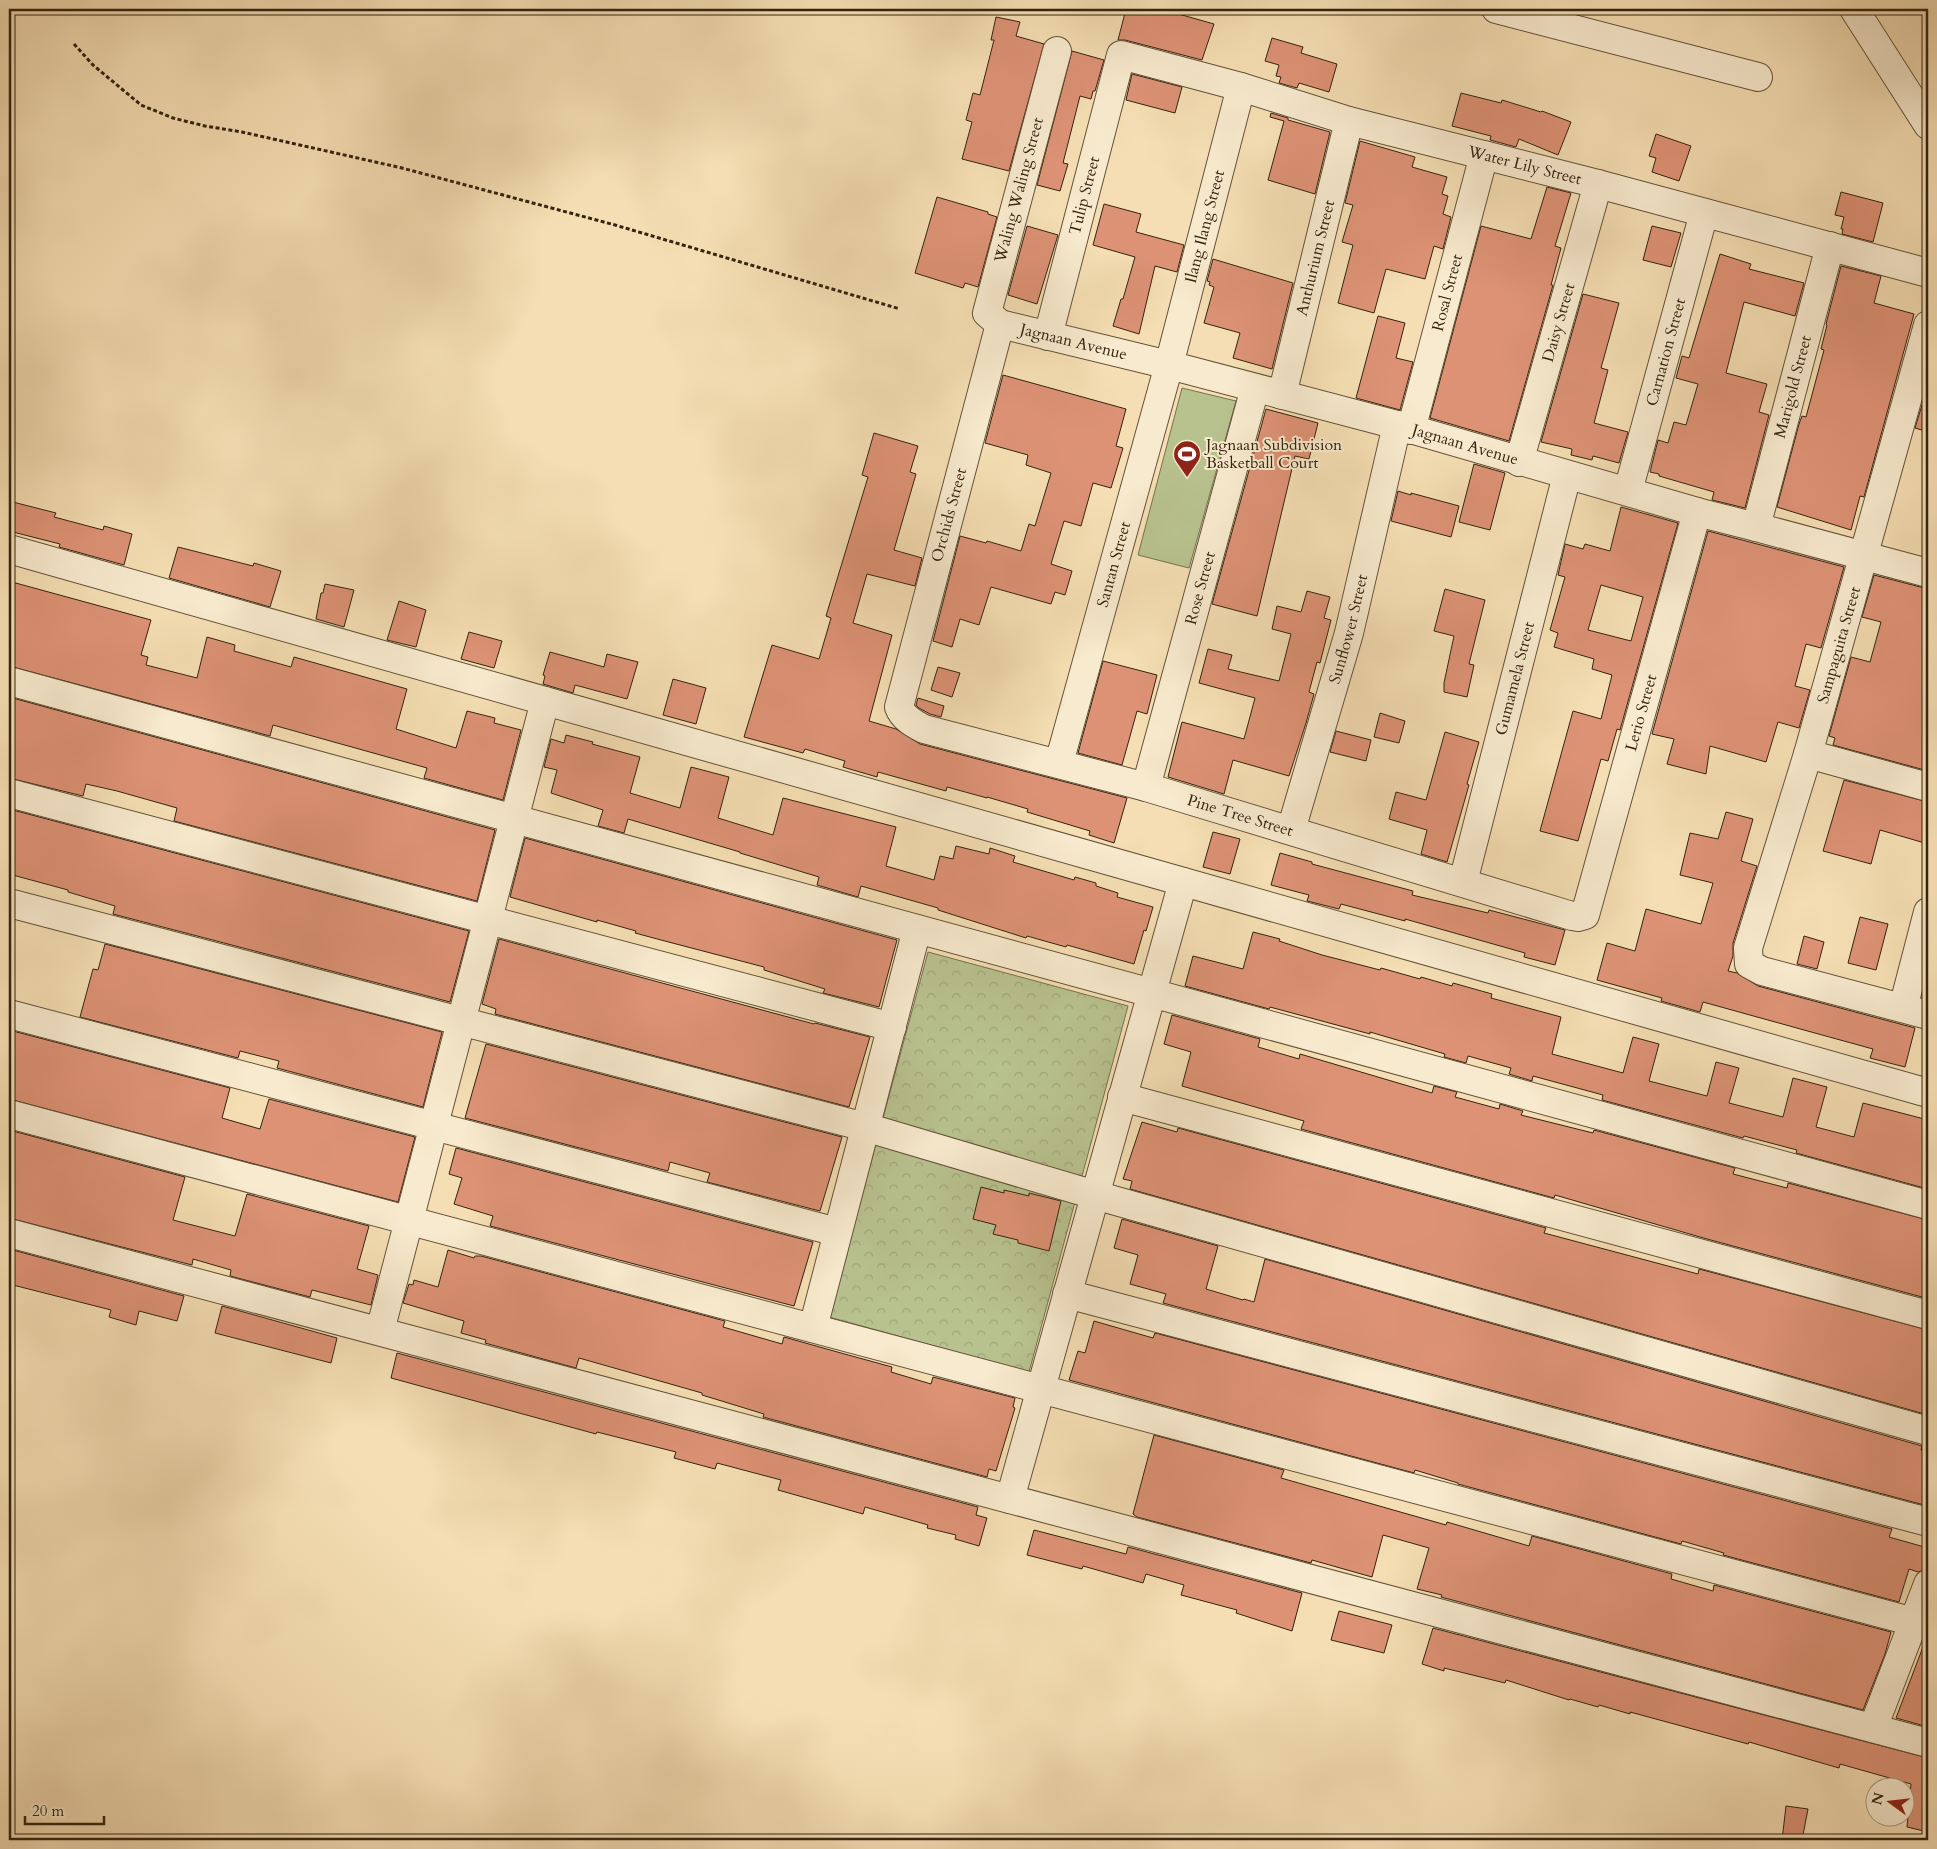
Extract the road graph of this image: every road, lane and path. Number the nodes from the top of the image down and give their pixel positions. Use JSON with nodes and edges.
{"nodes":[{"id":1,"x":1496,"y":9,"type":"edge"},
{"id":2,"x":1854,"y":9,"type":"edge"},
{"id":3,"x":74,"y":44,"type":"dead end"},
{"id":4,"x":1057,"y":51,"type":"dead end"},
{"id":5,"x":1121,"y":55,"type":"joint"},
{"id":6,"x":1758,"y":77,"type":"dead end"},
{"id":7,"x":1241,"y":87,"type":"junction"},
{"id":8,"x":1349,"y":121,"type":"junction"},
{"id":9,"x":1928,"y":124,"type":"edge"},
{"id":10,"x":1484,"y":155,"type":"junction"},
{"id":11,"x":1598,"y":184,"type":"junction"},
{"id":12,"x":1704,"y":213,"type":"junction"},
{"id":13,"x":1830,"y":246,"type":"junction"},
{"id":14,"x":1928,"y":273,"type":"edge"},
{"id":15,"x":900,"y":309,"type":"dead end"},
{"id":16,"x":1000,"y":324,"type":"junction"},
{"id":17,"x":1928,"y":325,"type":"edge"},
{"id":18,"x":1048,"y":336,"type":"junction"},
{"id":19,"x":1169,"y":365,"type":"junction"},
{"id":20,"x":1256,"y":388,"type":"junction"},
{"id":21,"x":1282,"y":395,"type":"junction"},
{"id":22,"x":1404,"y":427,"type":"junction"},
{"id":23,"x":1519,"y":462,"type":"junction"},
{"id":24,"x":1567,"y":475,"type":"junction"},
{"id":25,"x":1628,"y":491,"type":"junction"},
{"id":26,"x":1697,"y":512,"type":"junction"},
{"id":27,"x":1756,"y":527,"type":"junction"},
{"id":28,"x":9,"y":549,"type":"edge"},
{"id":29,"x":1864,"y":556,"type":"junction"},
{"id":30,"x":1928,"y":574,"type":"edge"},
{"id":31,"x":9,"y":681,"type":"edge"},
{"id":32,"x":545,"y":701,"type":"junction"},
{"id":33,"x":899,"y":707,"type":"joint"},
{"id":34,"x":1808,"y":754,"type":"junction"},
{"id":35,"x":1059,"y":763,"type":"junction"},
{"id":36,"x":1146,"y":787,"type":"junction"},
{"id":37,"x":1928,"y":787,"type":"edge"},
{"id":38,"x":9,"y":793,"type":"edge"},
{"id":39,"x":514,"y":819,"type":"junction"},
{"id":40,"x":1291,"y":830,"type":"junction"},
{"id":41,"x":1183,"y":882,"type":"junction"},
{"id":42,"x":1463,"y":882,"type":"junction"},
{"id":43,"x":9,"y":903,"type":"edge"},
{"id":44,"x":1928,"y":912,"type":"edge"},
{"id":45,"x":1585,"y":915,"type":"joint"},
{"id":46,"x":488,"y":919,"type":"junction"},
{"id":47,"x":917,"y":929,"type":"junction"},
{"id":48,"x":1152,"y":993,"type":"junction"},
{"id":49,"x":1902,"y":1008,"type":"junction"},
{"id":50,"x":9,"y":1014,"type":"edge"},
{"id":51,"x":1928,"y":1015,"type":"edge"},
{"id":52,"x":461,"y":1020,"type":"junction"},
{"id":53,"x":892,"y":1027,"type":"junction"},
{"id":54,"x":1928,"y":1093,"type":"edge"},
{"id":55,"x":1122,"y":1097,"type":"junction"},
{"id":56,"x":9,"y":1114,"type":"edge"},
{"id":57,"x":434,"y":1125,"type":"junction"},
{"id":58,"x":865,"y":1127,"type":"junction"},
{"id":59,"x":1095,"y":1194,"type":"junction"},
{"id":60,"x":1928,"y":1205,"type":"edge"},
{"id":61,"x":409,"y":1221,"type":"junction"},
{"id":62,"x":837,"y":1232,"type":"junction"},
{"id":63,"x":9,"y":1233,"type":"edge"},
{"id":64,"x":1067,"y":1294,"type":"junction"},
{"id":65,"x":1928,"y":1315,"type":"edge"},
{"id":66,"x":812,"y":1328,"type":"junction"},
{"id":67,"x":380,"y":1331,"type":"junction"},
{"id":68,"x":1041,"y":1389,"type":"junction"},
{"id":69,"x":1928,"y":1431,"type":"edge"},
{"id":70,"x":1010,"y":1499,"type":"junction"},
{"id":71,"x":1928,"y":1522,"type":"edge"},
{"id":72,"x":1928,"y":1584,"type":"edge"},
{"id":73,"x":1914,"y":1622,"type":"junction"},
{"id":74,"x":1873,"y":1728,"type":"junction"},
{"id":75,"x":1928,"y":1743,"type":"edge"}],
"edges":[{"from":1,"to":6,"type":"street"},
{"from":2,"to":9,"type":"street"},
{"from":3,"to":15,"type":"path"},
{"from":4,"to":16,"type":"street","name":"Waling Waling Street"},
{"from":5,"to":7,"type":"street","name":"Water Lily Street"},
{"from":5,"to":18,"type":"street","name":"Tulip Street"},
{"from":7,"to":8,"type":"street","name":"Water Lily Street"},
{"from":7,"to":19,"type":"street","name":"Ilang Ilang Street"},
{"from":8,"to":10,"type":"street","name":"Water Lily Street"},
{"from":8,"to":21,"type":"street","name":"Anthurium Street"},
{"from":10,"to":11,"type":"street","name":"Water Lily Street"},
{"from":10,"to":22,"type":"street","name":"Rosal Street"},
{"from":11,"to":12,"type":"street","name":"Water Lily Street"},
{"from":11,"to":23,"type":"street","name":"Daisy Street"},
{"from":12,"to":13,"type":"street","name":"Water Lily Street"},
{"from":12,"to":25,"type":"street","name":"Carnation Street"},
{"from":13,"to":14,"type":"street","name":"Water Lily Street"},
{"from":13,"to":27,"type":"street","name":"Marigold Street"},
{"from":16,"to":18,"type":"street","name":"Jagnaan Avenue"},
{"from":16,"to":33,"type":"street","name":"Orchids Street"},
{"from":17,"to":29,"type":"street","name":"Sampaguita Street"},
{"from":18,"to":19,"type":"street","name":"Jagnaan Avenue"},
{"from":19,"to":20,"type":"street","name":"Jagnaan Avenue"},
{"from":19,"to":35,"type":"street","name":"Santan Street"},
{"from":20,"to":21,"type":"street","name":"Jagnaan Avenue"},
{"from":20,"to":36,"type":"street","name":"Rose Street"},
{"from":21,"to":22,"type":"street","name":"Jagnaan Avenue"},
{"from":22,"to":23,"type":"street","name":"Jagnaan Avenue"},
{"from":22,"to":40,"type":"street","name":"Sunflower Street"},
{"from":23,"to":24,"type":"street","name":"Jagnaan Avenue"},
{"from":24,"to":25,"type":"street","name":"Jagnaan Avenue"},
{"from":24,"to":42,"type":"street","name":"Gumamela Street"},
{"from":25,"to":26,"type":"street","name":"Jagnaan Avenue"},
{"from":26,"to":27,"type":"street","name":"Jagnaan Avenue"},
{"from":26,"to":45,"type":"street","name":"Lerio Street"},
{"from":27,"to":29,"type":"street","name":"Jagnaan Avenue"},
{"from":28,"to":32,"type":"street"},
{"from":29,"to":30,"type":"street","name":"Jagnaan Avenue"},
{"from":29,"to":34,"type":"street","name":"Sampaguita Street"},
{"from":31,"to":39,"type":"street"},
{"from":32,"to":39,"type":"street"},
{"from":32,"to":41,"type":"street"},
{"from":33,"to":35,"type":"street","name":"Pine Tree Street"},
{"from":34,"to":37,"type":"street"},
{"from":34,"to":49,"type":"street","name":"Sampaguita Street"},
{"from":35,"to":36,"type":"street","name":"Pine Tree Street"},
{"from":36,"to":40,"type":"street","name":"Pine Tree Street"},
{"from":38,"to":46,"type":"street"},
{"from":39,"to":46,"type":"street"},
{"from":39,"to":47,"type":"street"},
{"from":40,"to":42,"type":"street","name":"Pine Tree Street"},
{"from":41,"to":48,"type":"street"},
{"from":41,"to":54,"type":"street"},
{"from":42,"to":45,"type":"street","name":"Pine Tree Street"},
{"from":43,"to":52,"type":"street"},
{"from":44,"to":49,"type":"street"},
{"from":46,"to":52,"type":"street"},
{"from":46,"to":53,"type":"street"},
{"from":47,"to":48,"type":"street"},
{"from":47,"to":53,"type":"street"},
{"from":48,"to":55,"type":"street"},
{"from":48,"to":60,"type":"street"},
{"from":49,"to":51,"type":"street"},
{"from":50,"to":57,"type":"street"},
{"from":52,"to":57,"type":"street"},
{"from":52,"to":58,"type":"street"},
{"from":53,"to":58,"type":"street"},
{"from":55,"to":59,"type":"street"},
{"from":55,"to":65,"type":"street"},
{"from":56,"to":61,"type":"street"},
{"from":57,"to":61,"type":"street"},
{"from":57,"to":62,"type":"street"},
{"from":58,"to":59,"type":"street"},
{"from":58,"to":62,"type":"street"},
{"from":59,"to":64,"type":"street"},
{"from":59,"to":69,"type":"street"},
{"from":61,"to":66,"type":"street"},
{"from":61,"to":67,"type":"street"},
{"from":62,"to":66,"type":"street"},
{"from":63,"to":67,"type":"street"},
{"from":64,"to":68,"type":"street"},
{"from":64,"to":71,"type":"street"},
{"from":66,"to":68,"type":"street"},
{"from":67,"to":70,"type":"street"},
{"from":68,"to":70,"type":"street"},
{"from":68,"to":73,"type":"street"},
{"from":70,"to":74,"type":"street"},
{"from":72,"to":73,"type":"street"},
{"from":73,"to":74,"type":"street"},
{"from":74,"to":75,"type":"street"}]}
